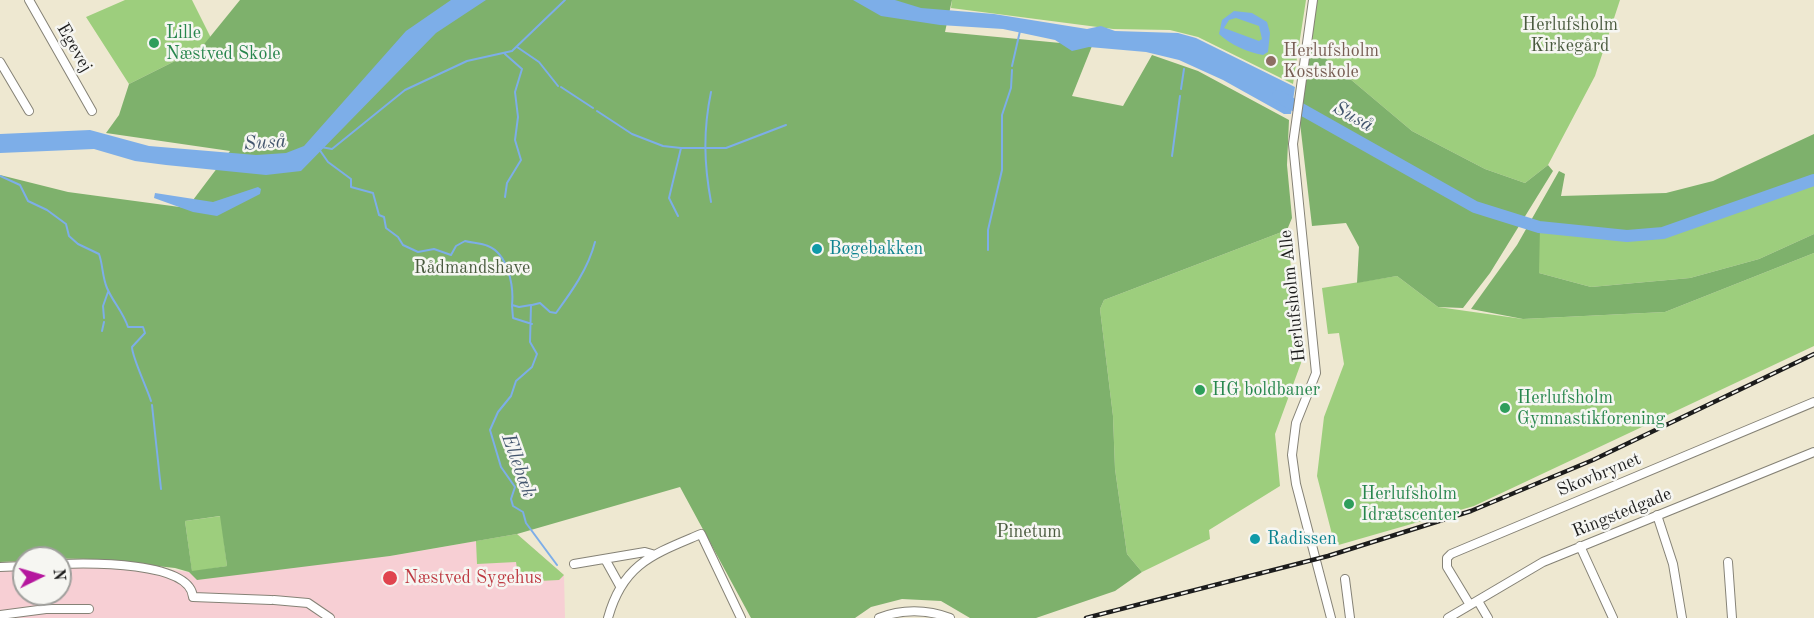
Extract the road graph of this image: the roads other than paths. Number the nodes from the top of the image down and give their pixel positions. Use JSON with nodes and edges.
{"nodes":[{"id":1,"x":29,"y":0,"type":"edge"},
{"id":2,"x":1313,"y":0,"type":"edge"},
{"id":3,"x":0,"y":62,"type":"edge"},
{"id":4,"x":29,"y":111,"type":"dead end"},
{"id":5,"x":92,"y":111,"type":"dead end"},
{"id":6,"x":1814,"y":402,"type":"edge"},
{"id":7,"x":1813,"y":455,"type":"edge"},
{"id":8,"x":1658,"y":514,"type":"junction"},
{"id":9,"x":1580,"y":546,"type":"junction"},
{"id":10,"x":652,"y":554,"type":"junction"},
{"id":11,"x":604,"y":559,"type":"junction"},
{"id":12,"x":1728,"y":562,"type":"dead end"},
{"id":13,"x":72,"y":564,"type":"edge"},
{"id":14,"x":574,"y":564,"type":"dead end"},
{"id":15,"x":1345,"y":579,"type":"dead end"},
{"id":16,"x":620,"y":586,"type":"junction"},
{"id":17,"x":1474,"y":603,"type":"junction"},
{"id":18,"x":89,"y":609,"type":"dead end"},
{"id":19,"x":0,"y":615,"type":"edge"},
{"id":20,"x":330,"y":618,"type":"edge"},
{"id":21,"x":608,"y":618,"type":"edge"},
{"id":22,"x":741,"y":618,"type":"edge"},
{"id":23,"x":879,"y":618,"type":"edge"},
{"id":24,"x":950,"y":618,"type":"edge"},
{"id":25,"x":1331,"y":618,"type":"edge"},
{"id":26,"x":1350,"y":618,"type":"edge"},
{"id":27,"x":1448,"y":618,"type":"edge"},
{"id":28,"x":1488,"y":618,"type":"edge"},
{"id":29,"x":1613,"y":618,"type":"edge"},
{"id":30,"x":1682,"y":618,"type":"edge"},
{"id":31,"x":1732,"y":618,"type":"edge"}],
"edges":[{"from":1,"to":5,"type":"street","name":"Egevej"},
{"from":2,"to":25,"type":"street","name":"Herlufsholm Alle"},
{"from":3,"to":4,"type":"street"},
{"from":6,"to":17,"type":"street","name":"Skovbrynet"},
{"from":7,"to":8,"type":"street","name":"Ringstedgade"},
{"from":8,"to":9,"type":"street","name":"Ringstedgade"},
{"from":8,"to":30,"type":"street"},
{"from":9,"to":17,"type":"street","name":"Ringstedgade"},
{"from":9,"to":29,"type":"street"},
{"from":10,"to":11,"type":"street"},
{"from":10,"to":16,"type":"street"},
{"from":10,"to":22,"type":"street"},
{"from":11,"to":14,"type":"street"},
{"from":11,"to":16,"type":"street"},
{"from":12,"to":31,"type":"street"},
{"from":13,"to":20,"type":"street"},
{"from":15,"to":26,"type":"street"},
{"from":16,"to":21,"type":"street"},
{"from":17,"to":27,"type":"street","name":"Ringstedgade"},
{"from":17,"to":28,"type":"street"},
{"from":18,"to":19,"type":"street"},
{"from":23,"to":24,"type":"street"}]}
